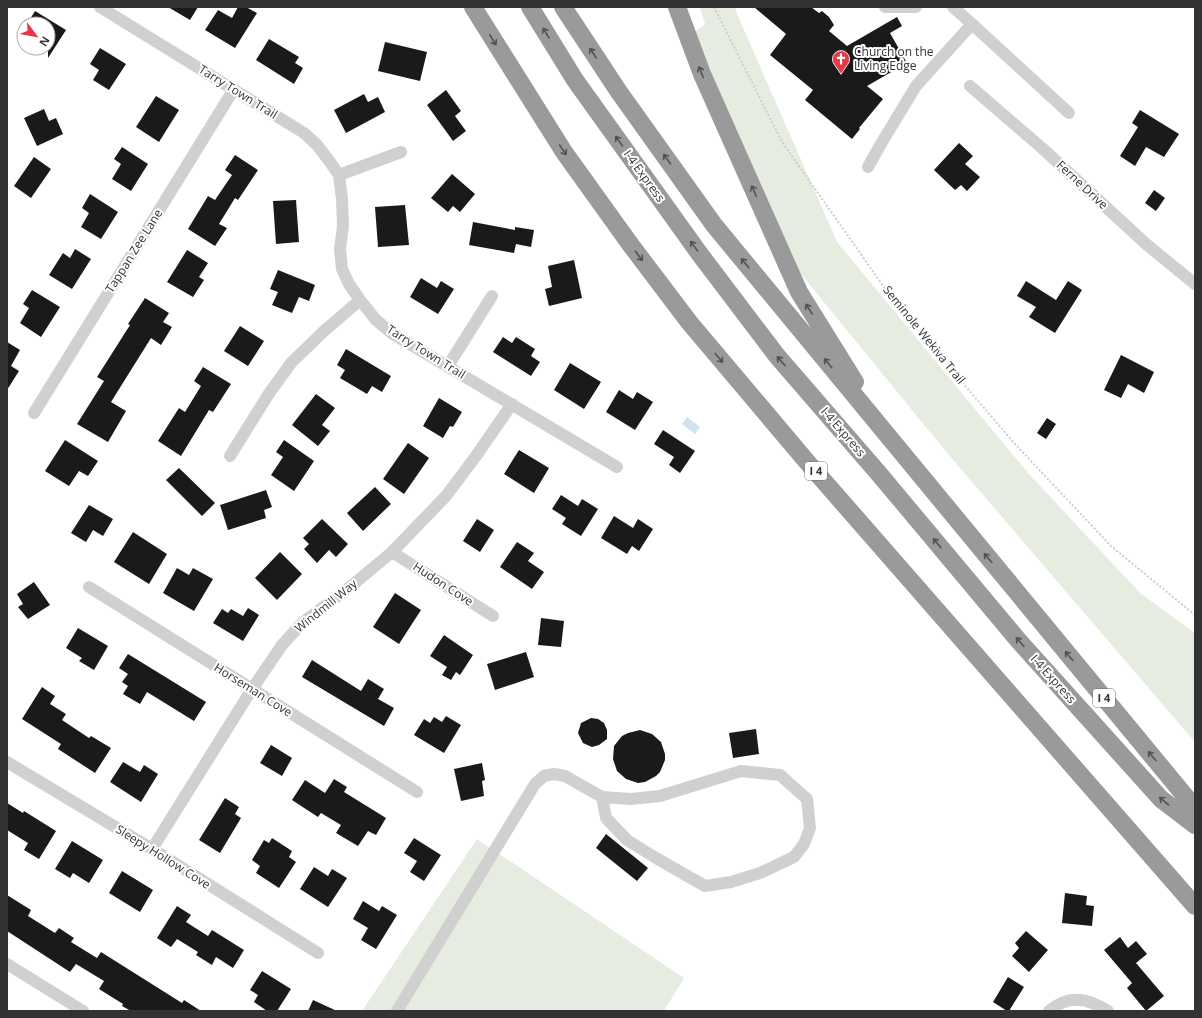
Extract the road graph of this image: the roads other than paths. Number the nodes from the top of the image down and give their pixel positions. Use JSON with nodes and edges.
{"nodes":[{"id":1,"x":100,"y":7,"type":"edge"},
{"id":2,"x":473,"y":7,"type":"edge"},
{"id":3,"x":530,"y":7,"type":"edge"},
{"id":4,"x":563,"y":7,"type":"edge"},
{"id":5,"x":677,"y":7,"type":"edge"},
{"id":6,"x":885,"y":7,"type":"edge"},
{"id":7,"x":916,"y":7,"type":"edge"},
{"id":8,"x":953,"y":7,"type":"edge"},
{"id":9,"x":972,"y":24,"type":"junction"},
{"id":10,"x":970,"y":86,"type":"dead end"},
{"id":11,"x":234,"y":89,"type":"junction"},
{"id":12,"x":1069,"y":112,"type":"dead end"},
{"id":13,"x":401,"y":152,"type":"dead end"},
{"id":14,"x":868,"y":167,"type":"dead end"},
{"id":15,"x":338,"y":175,"type":"junction"},
{"id":16,"x":1195,"y":284,"type":"edge"},
{"id":17,"x":492,"y":296,"type":"dead end"},
{"id":18,"x":360,"y":300,"type":"junction"},
{"id":19,"x":448,"y":366,"type":"junction"},
{"id":20,"x":512,"y":404,"type":"junction"},
{"id":21,"x":34,"y":413,"type":"dead end"},
{"id":22,"x":230,"y":456,"type":"dead end"},
{"id":23,"x":617,"y":467,"type":"dead end"},
{"id":24,"x":960,"y":523,"type":"junction"},
{"id":25,"x":392,"y":552,"type":"junction"},
{"id":26,"x":89,"y":587,"type":"dead end"},
{"id":27,"x":493,"y":616,"type":"dead end"},
{"id":28,"x":252,"y":689,"type":"junction"},
{"id":29,"x":7,"y":762,"type":"edge"},
{"id":30,"x":417,"y":792,"type":"dead end"},
{"id":31,"x":602,"y":798,"type":"junction"},
{"id":32,"x":1195,"y":808,"type":"edge"},
{"id":33,"x":1195,"y":825,"type":"edge"},
{"id":34,"x":152,"y":849,"type":"junction"},
{"id":35,"x":1195,"y":906,"type":"edge"},
{"id":36,"x":318,"y":953,"type":"dead end"},
{"id":37,"x":7,"y":964,"type":"edge"},
{"id":38,"x":83,"y":1011,"type":"edge"},
{"id":39,"x":397,"y":1011,"type":"edge"},
{"id":40,"x":1049,"y":1011,"type":"edge"},
{"id":41,"x":1108,"y":1011,"type":"edge"}],
"edges":[{"from":1,"to":11,"type":"street","name":"Tarry Town Trail"},
{"from":2,"to":35,"type":"highway","number":"I 4","one_way":true},
{"from":33,"to":3,"type":"highway","name":"I-4 Express","one_way":true},
{"from":24,"to":4,"type":"highway","number":"I 4","one_way":true},
{"from":24,"to":5,"type":"highway","one_way":true},
{"from":6,"to":7,"type":"street"},
{"from":8,"to":9,"type":"street"},
{"from":9,"to":12,"type":"street"},
{"from":9,"to":14,"type":"street"},
{"from":10,"to":16,"type":"street","name":"Ferne Drive"},
{"from":11,"to":15,"type":"street","name":"Tarry Town Trail"},
{"from":11,"to":21,"type":"street","name":"Tappan Zee Lane"},
{"from":13,"to":15,"type":"street"},
{"from":15,"to":18,"type":"street","name":"Tarry Town Trail"},
{"from":17,"to":19,"type":"street"},
{"from":18,"to":19,"type":"street","name":"Tarry Town Trail"},
{"from":18,"to":22,"type":"street"},
{"from":19,"to":20,"type":"street","name":"Tarry Town Trail"},
{"from":20,"to":23,"type":"street","name":"Tarry Town Trail"},
{"from":20,"to":25,"type":"street","name":"Windmill Way"},
{"from":32,"to":24,"type":"highway","number":"I 4","one_way":true},
{"from":25,"to":27,"type":"street","name":"Hudon Cove"},
{"from":25,"to":28,"type":"street","name":"Windmill Way"},
{"from":26,"to":28,"type":"street","name":"Horseman Cove"},
{"from":28,"to":30,"type":"street","name":"Horseman Cove"},
{"from":28,"to":34,"type":"street","name":"Windmill Way"},
{"from":29,"to":34,"type":"street","name":"Sleepy Hollow Cove"},
{"from":31,"to":31,"type":"street"},
{"from":31,"to":39,"type":"street"},
{"from":34,"to":36,"type":"street","name":"Sleepy Hollow Cove"},
{"from":37,"to":38,"type":"street"},
{"from":40,"to":41,"type":"street"}]}
